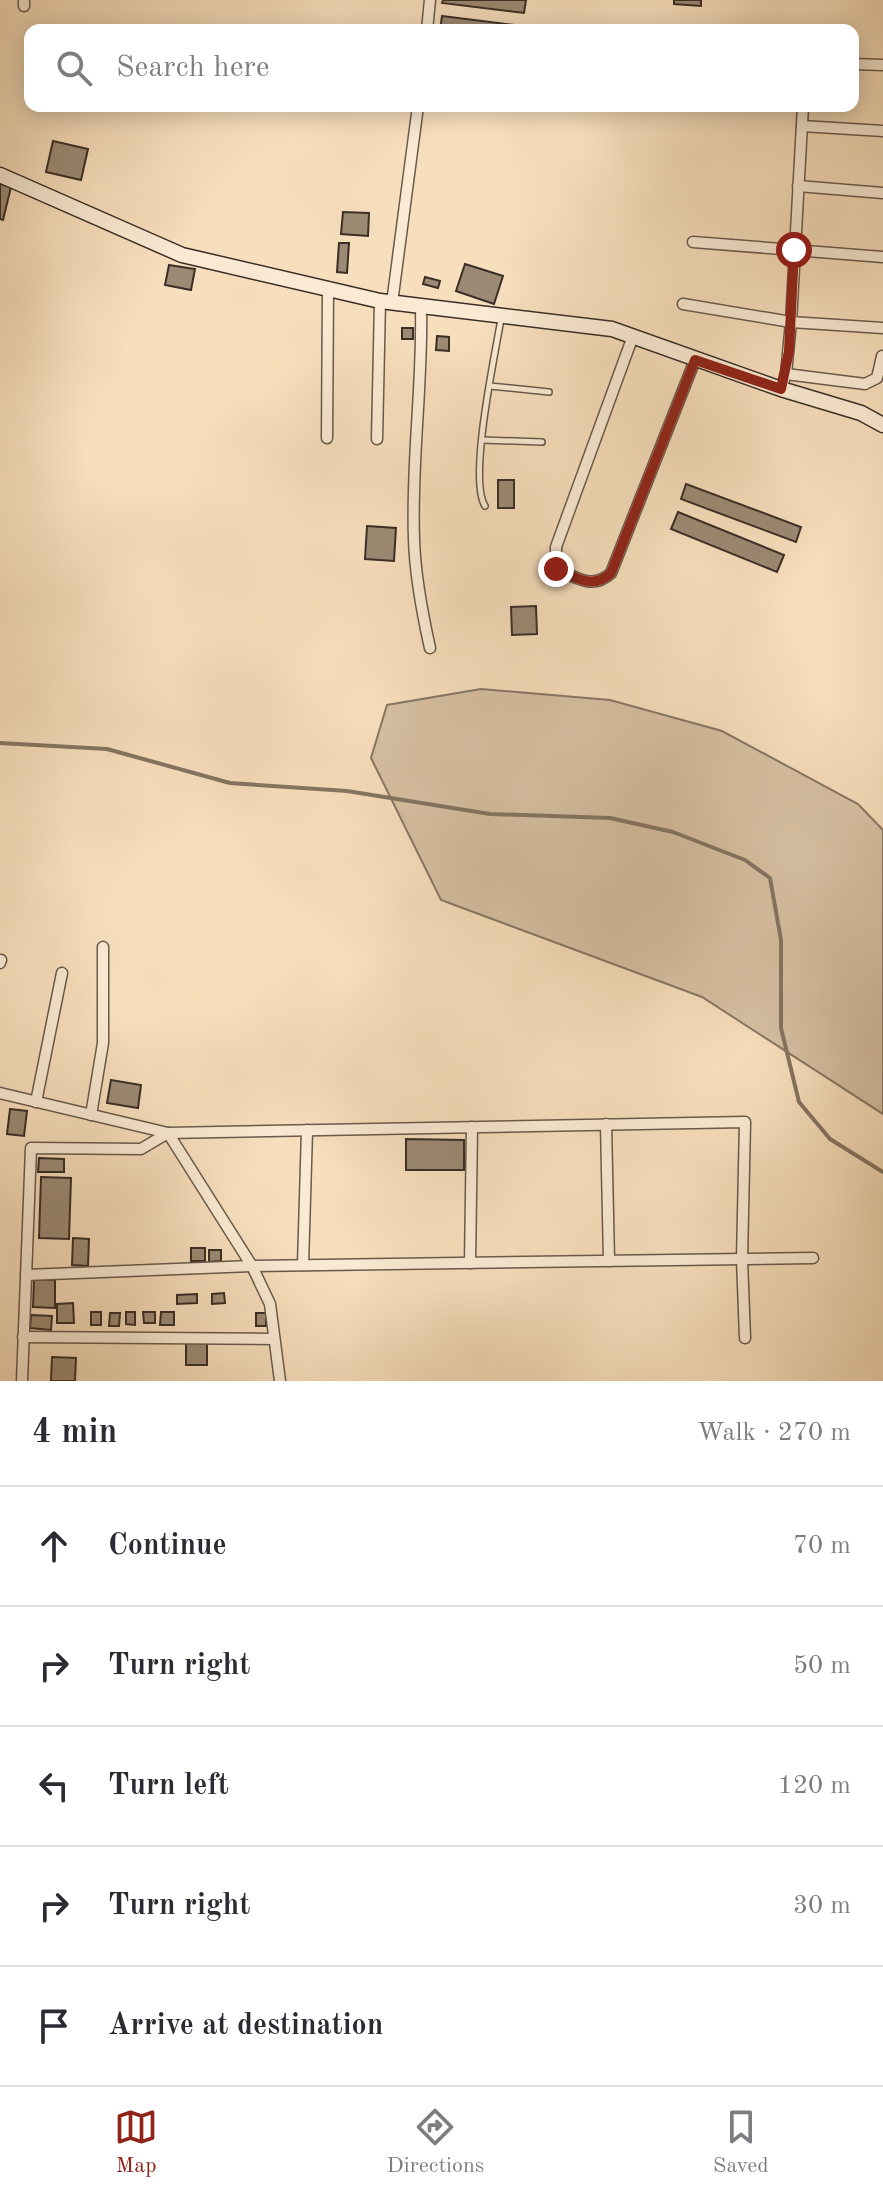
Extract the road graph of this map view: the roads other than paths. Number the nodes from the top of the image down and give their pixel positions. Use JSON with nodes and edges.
{"nodes":[{"id":1,"x":430,"y":0,"type":"edge"},
{"id":2,"x":428,"y":24,"type":"edge"},
{"id":3,"x":859,"y":64,"type":"edge"},
{"id":4,"x":883,"y":65,"type":"edge"},
{"id":5,"x":417,"y":112,"type":"edge"},
{"id":6,"x":803,"y":112,"type":"edge"},
{"id":7,"x":802,"y":126,"type":"junction"},
{"id":8,"x":883,"y":131,"type":"edge"},
{"id":9,"x":0,"y":175,"type":"edge"},
{"id":10,"x":798,"y":186,"type":"junction"},
{"id":11,"x":883,"y":193,"type":"edge"},
{"id":12,"x":693,"y":242,"type":"dead end"},
{"id":13,"x":794,"y":250,"type":"junction"},
{"id":14,"x":883,"y":257,"type":"edge"},
{"id":15,"x":328,"y":289,"type":"junction"},
{"id":16,"x":386,"y":302,"type":"junction"},
{"id":17,"x":683,"y":304,"type":"dead end"},
{"id":18,"x":421,"y":307,"type":"junction"},
{"id":19,"x":501,"y":318,"type":"junction"},
{"id":20,"x":791,"y":322,"type":"junction"},
{"id":21,"x":883,"y":328,"type":"edge"},
{"id":22,"x":633,"y":336,"type":"junction"},
{"id":23,"x":882,"y":356,"type":"edge"},
{"id":24,"x":695,"y":360,"type":"junction"},
{"id":25,"x":786,"y":374,"type":"junction"},
{"id":26,"x":490,"y":386,"type":"junction"},
{"id":27,"x":781,"y":389,"type":"junction"},
{"id":28,"x":549,"y":392,"type":"dead end"},
{"id":29,"x":883,"y":425,"type":"edge"},
{"id":30,"x":327,"y":438,"type":"dead end"},
{"id":31,"x":377,"y":439,"type":"dead end"},
{"id":32,"x":482,"y":440,"type":"junction"},
{"id":33,"x":542,"y":442,"type":"dead end"},
{"id":34,"x":485,"y":506,"type":"dead end"},
{"id":35,"x":430,"y":648,"type":"dead end"},
{"id":36,"x":103,"y":947,"type":"dead end"},
{"id":37,"x":62,"y":973,"type":"dead end"},
{"id":38,"x":0,"y":1093,"type":"edge"},
{"id":39,"x":36,"y":1102,"type":"junction"},
{"id":40,"x":91,"y":1115,"type":"junction"},
{"id":41,"x":606,"y":1124,"type":"junction"},
{"id":42,"x":472,"y":1127,"type":"junction"},
{"id":43,"x":307,"y":1130,"type":"junction"},
{"id":44,"x":168,"y":1133,"type":"junction"},
{"id":45,"x":813,"y":1258,"type":"dead end"},
{"id":46,"x":742,"y":1259,"type":"junction"},
{"id":47,"x":609,"y":1261,"type":"junction"},
{"id":48,"x":470,"y":1263,"type":"junction"},
{"id":49,"x":303,"y":1265,"type":"junction"},
{"id":50,"x":252,"y":1266,"type":"junction"},
{"id":51,"x":26,"y":1275,"type":"junction"},
{"id":52,"x":23,"y":1337,"type":"junction"},
{"id":53,"x":745,"y":1338,"type":"dead end"},
{"id":54,"x":274,"y":1339,"type":"junction"},
{"id":55,"x":22,"y":1381,"type":"edge"},
{"id":56,"x":280,"y":1381,"type":"edge"}],
"edges":[{"from":1,"to":2,"type":"street"},
{"from":3,"to":4,"type":"street"},
{"from":5,"to":16,"type":"street"},
{"from":6,"to":7,"type":"street"},
{"from":7,"to":8,"type":"street"},
{"from":7,"to":10,"type":"street"},
{"from":9,"to":15,"type":"street"},
{"from":10,"to":11,"type":"street"},
{"from":10,"to":13,"type":"street"},
{"from":12,"to":13,"type":"street"},
{"from":13,"to":14,"type":"street"},
{"from":13,"to":20,"type":"street"},
{"from":15,"to":16,"type":"street"},
{"from":15,"to":30,"type":"street"},
{"from":16,"to":18,"type":"street"},
{"from":16,"to":31,"type":"street"},
{"from":17,"to":20,"type":"street"},
{"from":18,"to":19,"type":"street"},
{"from":18,"to":35,"type":"street"},
{"from":19,"to":22,"type":"street"},
{"from":19,"to":26,"type":"lane"},
{"from":20,"to":21,"type":"street"},
{"from":20,"to":25,"type":"street"},
{"from":22,"to":24,"type":"street"},
{"from":22,"to":24,"type":"street"},
{"from":23,"to":25,"type":"street"},
{"from":24,"to":27,"type":"street"},
{"from":25,"to":27,"type":"street"},
{"from":26,"to":28,"type":"lane"},
{"from":26,"to":32,"type":"lane"},
{"from":27,"to":29,"type":"street"},
{"from":32,"to":33,"type":"lane"},
{"from":32,"to":34,"type":"lane"},
{"from":36,"to":40,"type":"street"},
{"from":37,"to":39,"type":"street"},
{"from":38,"to":39,"type":"street"},
{"from":39,"to":40,"type":"street"},
{"from":40,"to":44,"type":"street"},
{"from":41,"to":42,"type":"street"},
{"from":41,"to":46,"type":"street"},
{"from":41,"to":47,"type":"street"},
{"from":42,"to":43,"type":"street"},
{"from":42,"to":48,"type":"street"},
{"from":43,"to":44,"type":"street"},
{"from":43,"to":49,"type":"street"},
{"from":44,"to":50,"type":"street"},
{"from":44,"to":51,"type":"street"},
{"from":45,"to":46,"type":"street"},
{"from":46,"to":47,"type":"street"},
{"from":46,"to":53,"type":"street"},
{"from":47,"to":48,"type":"street"},
{"from":48,"to":49,"type":"street"},
{"from":49,"to":50,"type":"street"},
{"from":50,"to":51,"type":"street"},
{"from":50,"to":54,"type":"street"},
{"from":51,"to":52,"type":"street"},
{"from":52,"to":54,"type":"street"},
{"from":52,"to":55,"type":"street"},
{"from":54,"to":56,"type":"street"}]}
